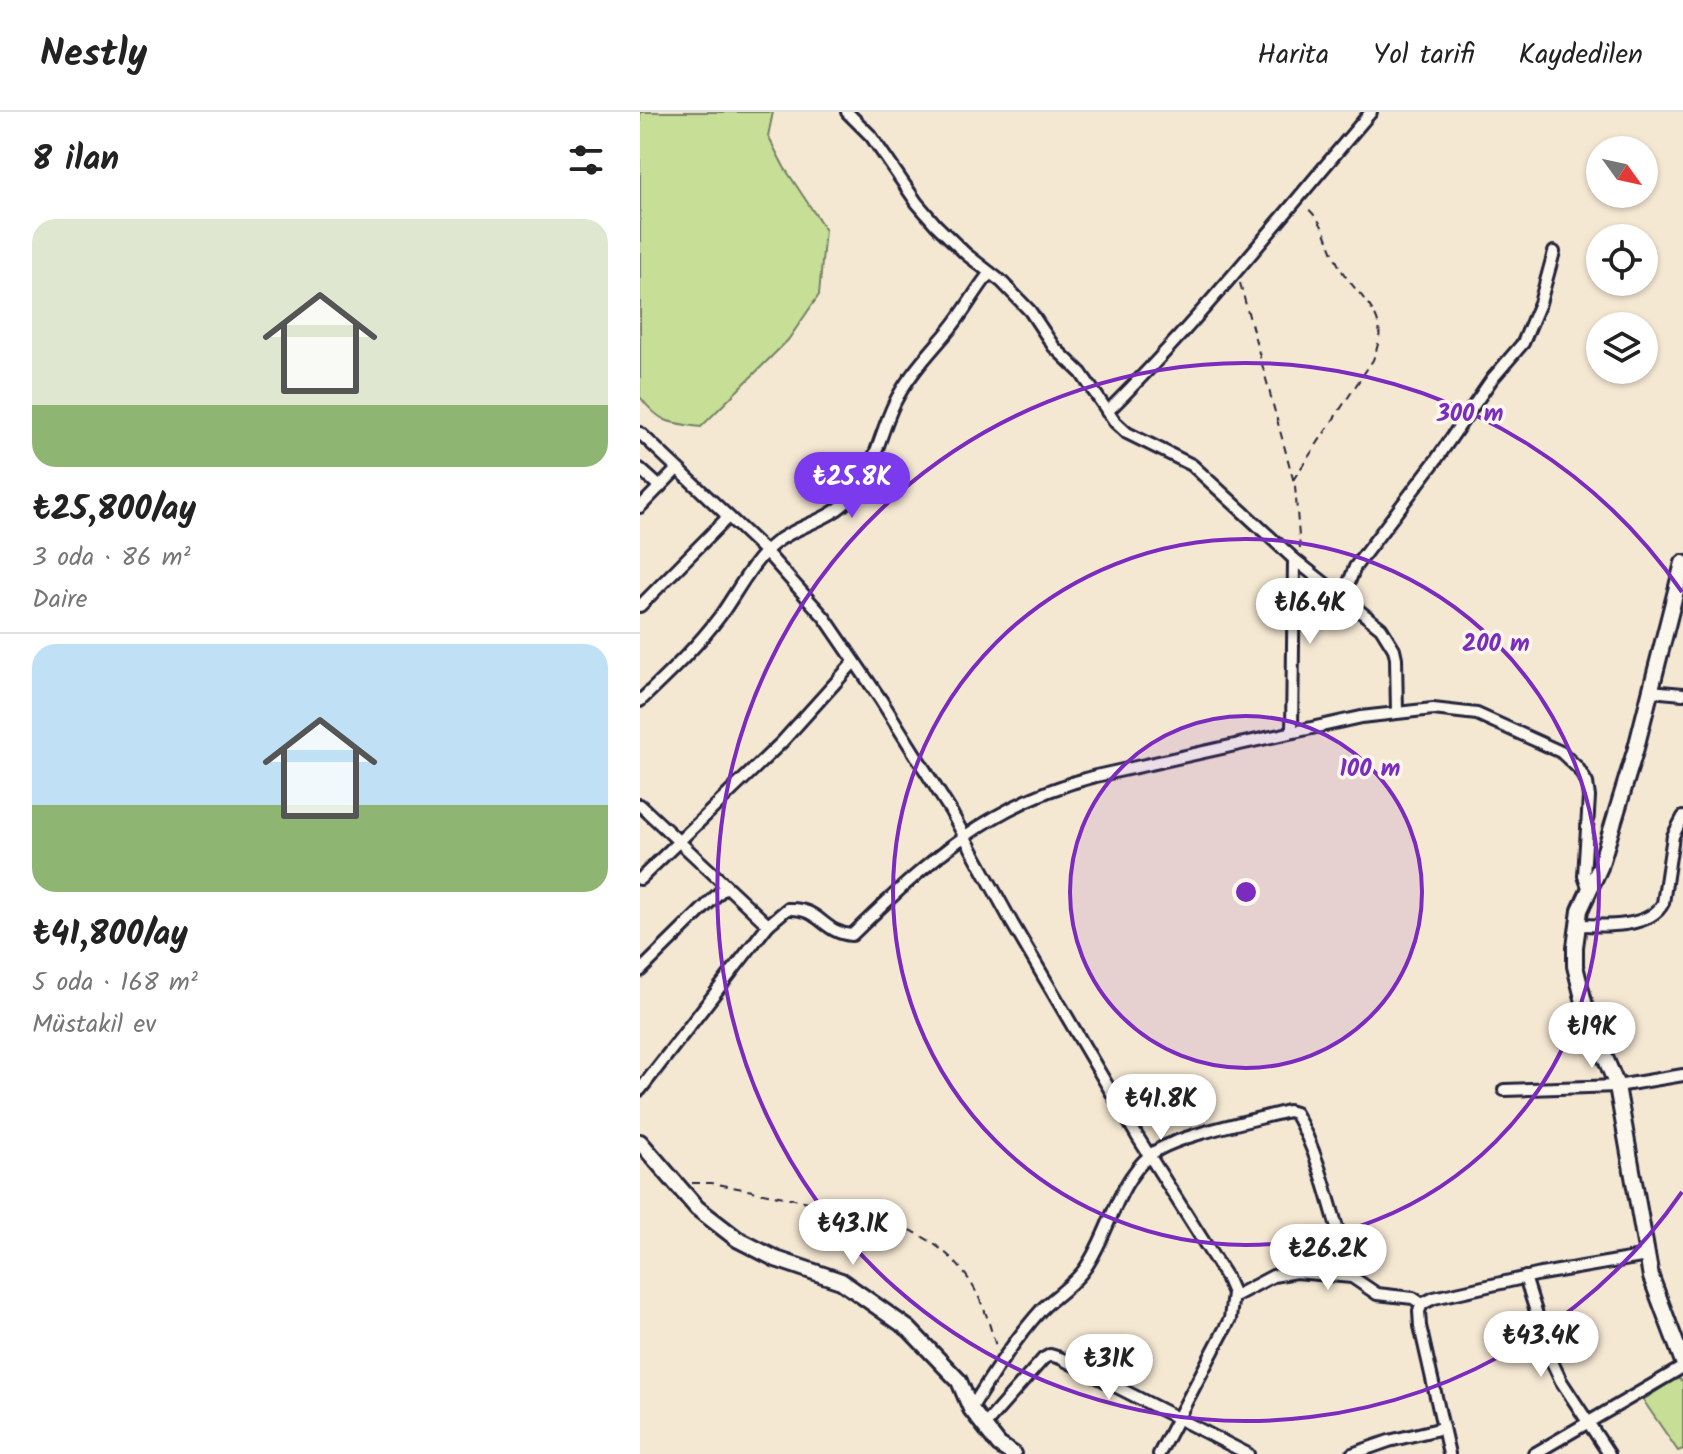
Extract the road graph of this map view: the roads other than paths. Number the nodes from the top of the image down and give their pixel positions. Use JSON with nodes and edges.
{"nodes":[{"id":1,"x":847,"y":112,"type":"edge"},
{"id":2,"x":1371,"y":112,"type":"edge"},
{"id":3,"x":1554,"y":252,"type":"dead end"},
{"id":4,"x":989,"y":274,"type":"junction"},
{"id":5,"x":1107,"y":412,"type":"junction"},
{"id":6,"x":640,"y":433,"type":"edge"},
{"id":7,"x":640,"y":469,"type":"edge"},
{"id":8,"x":677,"y":469,"type":"junction"},
{"id":9,"x":660,"y":487,"type":"junction"},
{"id":10,"x":640,"y":507,"type":"edge"},
{"id":11,"x":728,"y":517,"type":"junction"},
{"id":12,"x":766,"y":552,"type":"junction"},
{"id":13,"x":1294,"y":559,"type":"junction"},
{"id":14,"x":1683,"y":563,"type":"edge"},
{"id":15,"x":1679,"y":596,"type":"edge"},
{"id":16,"x":1342,"y":600,"type":"junction"},
{"id":17,"x":640,"y":606,"type":"edge"},
{"id":18,"x":854,"y":662,"type":"junction"},
{"id":19,"x":1650,"y":691,"type":"junction"},
{"id":20,"x":1683,"y":694,"type":"edge"},
{"id":21,"x":640,"y":701,"type":"edge"},
{"id":22,"x":1397,"y":712,"type":"junction"},
{"id":23,"x":1292,"y":732,"type":"junction"},
{"id":24,"x":640,"y":805,"type":"edge"},
{"id":25,"x":1683,"y":817,"type":"edge"},
{"id":26,"x":963,"y":836,"type":"junction"},
{"id":27,"x":679,"y":841,"type":"junction"},
{"id":28,"x":640,"y":879,"type":"edge"},
{"id":29,"x":726,"y":886,"type":"junction"},
{"id":30,"x":1589,"y":890,"type":"junction"},
{"id":31,"x":768,"y":925,"type":"junction"},
{"id":32,"x":1577,"y":925,"type":"junction"},
{"id":33,"x":640,"y":971,"type":"edge"},
{"id":34,"x":1683,"y":1075,"type":"edge"},
{"id":35,"x":1617,"y":1086,"type":"junction"},
{"id":36,"x":640,"y":1090,"type":"edge"},
{"id":37,"x":1504,"y":1090,"type":"dead end"},
{"id":38,"x":640,"y":1142,"type":"edge"},
{"id":39,"x":1149,"y":1155,"type":"junction"},
{"id":40,"x":1647,"y":1256,"type":"junction"},
{"id":41,"x":1352,"y":1277,"type":"junction"},
{"id":42,"x":1525,"y":1277,"type":"junction"},
{"id":43,"x":1233,"y":1297,"type":"junction"},
{"id":44,"x":1422,"y":1304,"type":"junction"},
{"id":45,"x":1683,"y":1364,"type":"edge"},
{"id":46,"x":971,"y":1409,"type":"junction"},
{"id":47,"x":1178,"y":1419,"type":"junction"},
{"id":48,"x":1586,"y":1423,"type":"junction"},
{"id":49,"x":984,"y":1426,"type":"junction"},
{"id":50,"x":1443,"y":1428,"type":"junction"},
{"id":51,"x":1013,"y":1454,"type":"edge"},
{"id":52,"x":1159,"y":1454,"type":"edge"},
{"id":53,"x":1248,"y":1454,"type":"edge"},
{"id":54,"x":1352,"y":1454,"type":"edge"},
{"id":55,"x":1449,"y":1454,"type":"edge"},
{"id":56,"x":1534,"y":1454,"type":"edge"},
{"id":57,"x":1609,"y":1454,"type":"edge"}],
"edges":[{"from":1,"to":4,"type":"street"},
{"from":2,"to":5,"type":"street"},
{"from":3,"to":16,"type":"street"},
{"from":4,"to":5,"type":"street"},
{"from":4,"to":12,"type":"street"},
{"from":5,"to":13,"type":"street"},
{"from":6,"to":8,"type":"street"},
{"from":7,"to":9,"type":"street"},
{"from":8,"to":9,"type":"street"},
{"from":8,"to":11,"type":"street"},
{"from":9,"to":10,"type":"street"},
{"from":11,"to":12,"type":"street"},
{"from":11,"to":17,"type":"street"},
{"from":12,"to":18,"type":"street"},
{"from":12,"to":21,"type":"street"},
{"from":13,"to":16,"type":"street"},
{"from":13,"to":23,"type":"street"},
{"from":14,"to":15,"type":"street"},
{"from":15,"to":19,"type":"street"},
{"from":16,"to":22,"type":"street"},
{"from":18,"to":26,"type":"street"},
{"from":18,"to":27,"type":"street"},
{"from":19,"to":20,"type":"street"},
{"from":19,"to":30,"type":"street"},
{"from":22,"to":23,"type":"street"},
{"from":22,"to":30,"type":"street"},
{"from":23,"to":26,"type":"street"},
{"from":24,"to":27,"type":"street"},
{"from":25,"to":32,"type":"street"},
{"from":26,"to":31,"type":"street"},
{"from":26,"to":39,"type":"street"},
{"from":27,"to":28,"type":"street"},
{"from":27,"to":29,"type":"street"},
{"from":29,"to":31,"type":"street"},
{"from":29,"to":33,"type":"street"},
{"from":30,"to":32,"type":"street"},
{"from":31,"to":36,"type":"street"},
{"from":32,"to":35,"type":"street"},
{"from":34,"to":35,"type":"street"},
{"from":35,"to":37,"type":"street"},
{"from":35,"to":40,"type":"street"},
{"from":38,"to":46,"type":"street"},
{"from":39,"to":41,"type":"street"},
{"from":39,"to":43,"type":"street"},
{"from":39,"to":46,"type":"street"},
{"from":40,"to":42,"type":"street"},
{"from":40,"to":45,"type":"street"},
{"from":41,"to":43,"type":"street"},
{"from":41,"to":44,"type":"street"},
{"from":42,"to":44,"type":"street"},
{"from":42,"to":48,"type":"street"},
{"from":43,"to":47,"type":"street"},
{"from":44,"to":50,"type":"street"},
{"from":45,"to":48,"type":"street"},
{"from":46,"to":49,"type":"street"},
{"from":47,"to":49,"type":"street"},
{"from":47,"to":52,"type":"street"},
{"from":47,"to":53,"type":"street"},
{"from":48,"to":56,"type":"street"},
{"from":48,"to":57,"type":"street"},
{"from":49,"to":51,"type":"street"},
{"from":50,"to":54,"type":"street"},
{"from":50,"to":55,"type":"street"}]}
